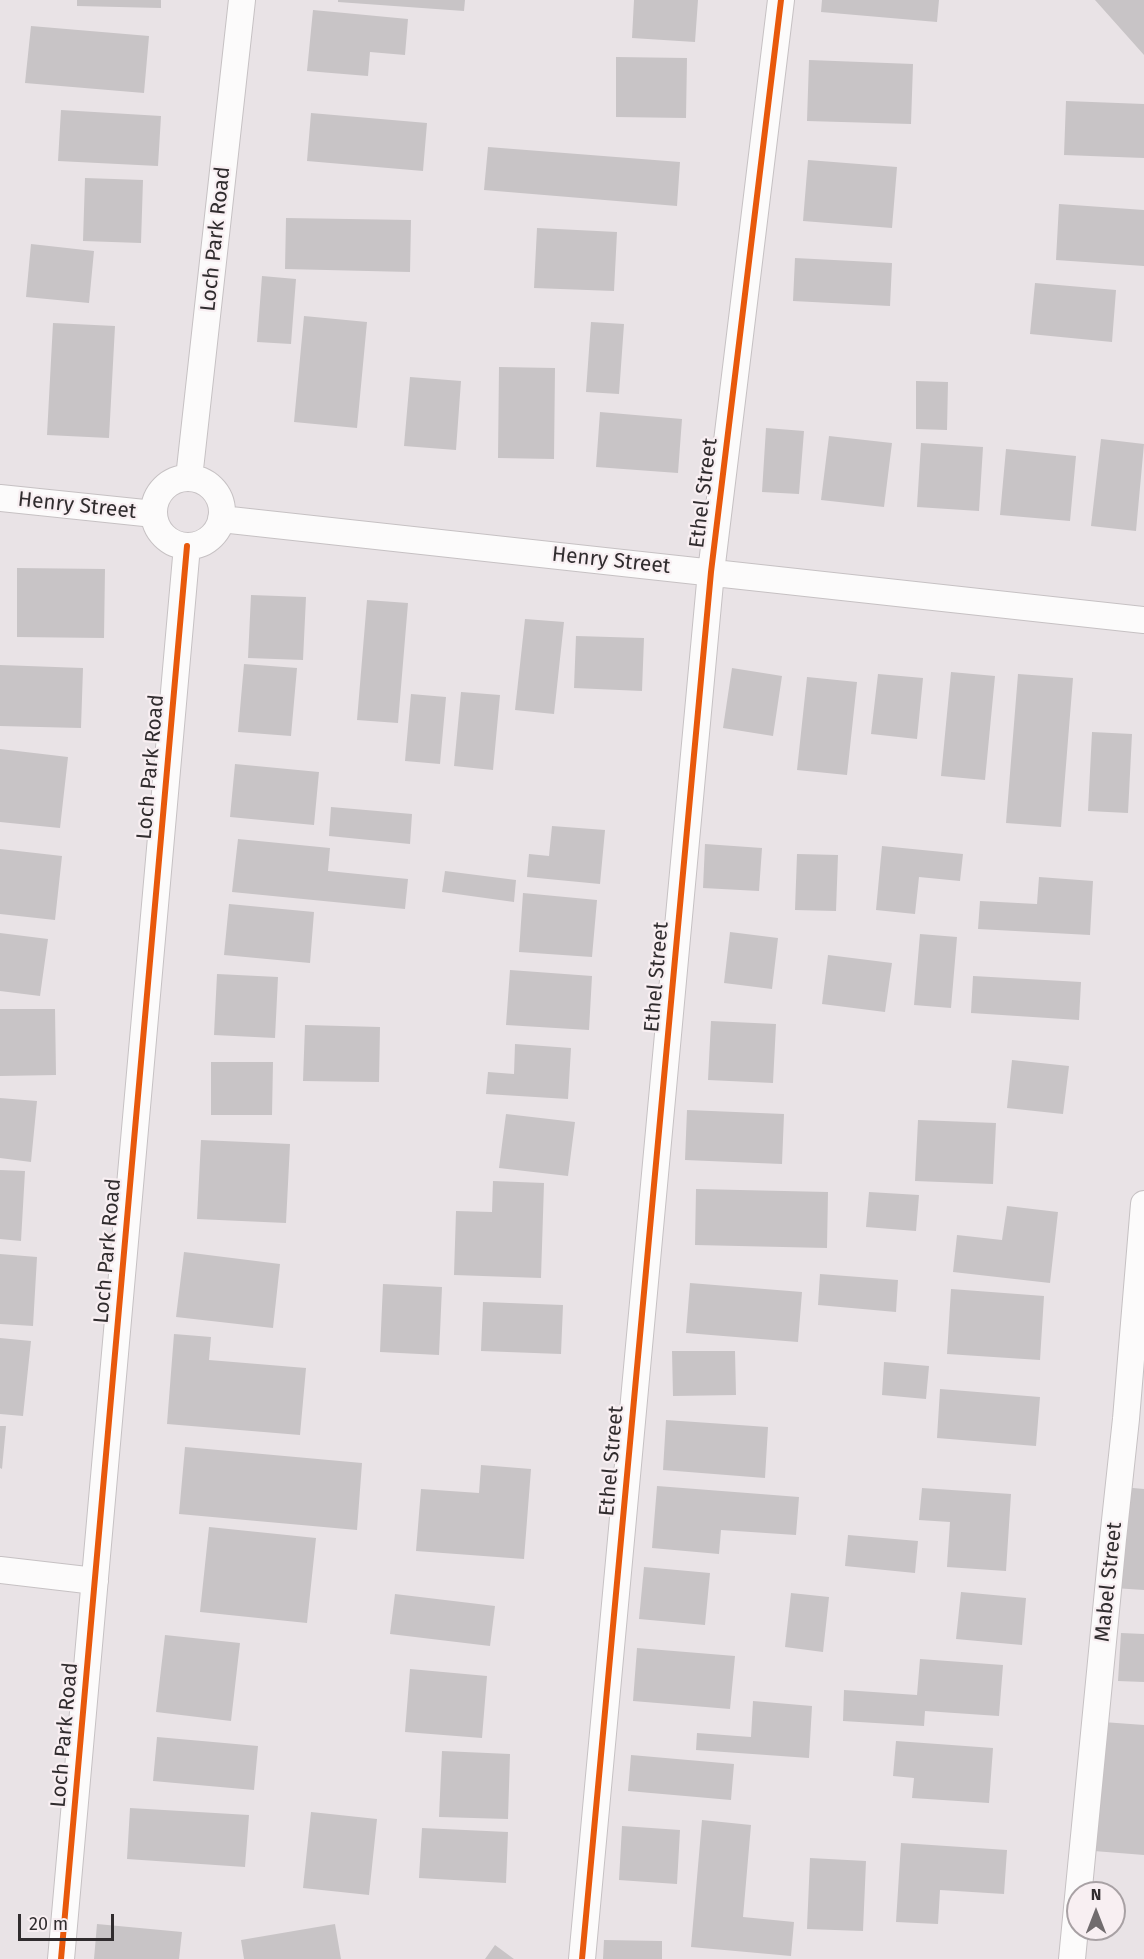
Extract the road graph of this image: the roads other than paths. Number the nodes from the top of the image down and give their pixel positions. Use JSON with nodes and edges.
{"nodes":[{"id":1,"x":242,"y":0,"type":"edge"},
{"id":2,"x":781,"y":0,"type":"edge"},
{"id":3,"x":189,"y":478,"type":"junction"},
{"id":4,"x":0,"y":498,"type":"edge"},
{"id":5,"x":154,"y":514,"type":"junction"},
{"id":6,"x":221,"y":519,"type":"junction"},
{"id":7,"x":187,"y":546,"type":"junction"},
{"id":8,"x":711,"y":572,"type":"junction"},
{"id":9,"x":1144,"y":620,"type":"edge"},
{"id":10,"x":1144,"y":1204,"type":"edge"},
{"id":11,"x":1135,"y":1420,"type":"edge"},
{"id":12,"x":0,"y":1570,"type":"edge"},
{"id":13,"x":95,"y":1581,"type":"junction"},
{"id":14,"x":61,"y":1959,"type":"edge"},
{"id":15,"x":582,"y":1959,"type":"edge"},
{"id":16,"x":1072,"y":1959,"type":"edge"}],
"edges":[{"from":1,"to":3,"type":"street","name":"Loch Park Road"},
{"from":2,"to":8,"type":"street","name":"Ethel Street"},
{"from":3,"to":5,"type":"street"},
{"from":3,"to":6,"type":"street"},
{"from":4,"to":5,"type":"street","name":"Henry Street"},
{"from":5,"to":7,"type":"street"},
{"from":6,"to":7,"type":"street"},
{"from":6,"to":8,"type":"street","name":"Henry Street"},
{"from":7,"to":13,"type":"street","name":"Loch Park Road"},
{"from":8,"to":9,"type":"street","name":"Henry Street"},
{"from":8,"to":15,"type":"street","name":"Ethel Street"},
{"from":10,"to":11,"type":"street","name":"Mabel Street"},
{"from":11,"to":16,"type":"street","name":"Mabel Street"},
{"from":12,"to":13,"type":"street"},
{"from":13,"to":14,"type":"street","name":"Loch Park Road"}]}
